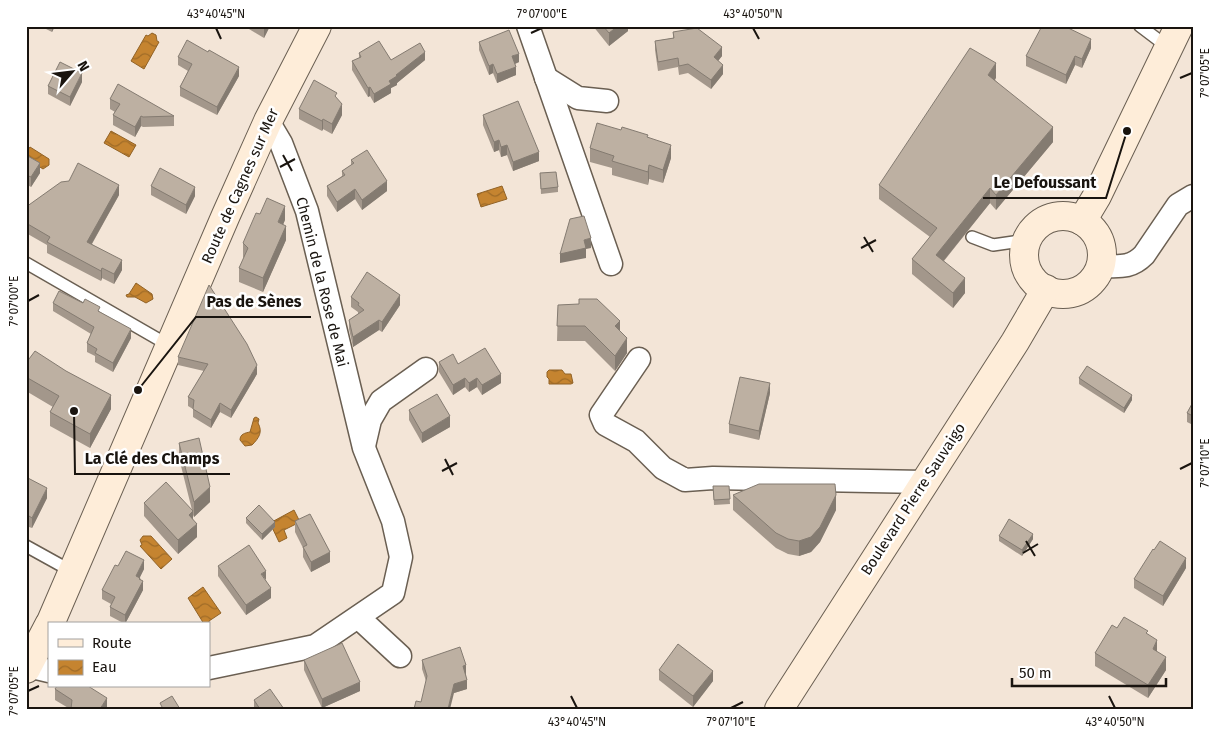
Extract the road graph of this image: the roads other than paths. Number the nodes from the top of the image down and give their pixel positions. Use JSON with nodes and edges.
{"nodes":[{"id":1,"x":317,"y":26,"type":"edge"},
{"id":2,"x":528,"y":26,"type":"edge"},
{"id":3,"x":1140,"y":26,"type":"edge"},
{"id":4,"x":1174,"y":37,"type":"edge"},
{"id":5,"x":546,"y":78,"type":"junction"},
{"id":6,"x":607,"y":101,"type":"dead end"},
{"id":7,"x":268,"y":122,"type":"junction"},
{"id":8,"x":1193,"y":196,"type":"edge"},
{"id":9,"x":1082,"y":220,"type":"junction"},
{"id":10,"x":972,"y":237,"type":"dead end"},
{"id":11,"x":1028,"y":240,"type":"junction"},
{"id":12,"x":26,"y":263,"type":"edge"},
{"id":13,"x":611,"y":264,"type":"dead end"},
{"id":14,"x":1100,"y":266,"type":"junction"},
{"id":15,"x":1046,"y":289,"type":"junction"},
{"id":16,"x":170,"y":346,"type":"junction"},
{"id":17,"x":639,"y":359,"type":"dead end"},
{"id":18,"x":426,"y":369,"type":"dead end"},
{"id":19,"x":364,"y":448,"type":"junction"},
{"id":20,"x":924,"y":482,"type":"junction"},
{"id":21,"x":26,"y":546,"type":"edge"},
{"id":22,"x":73,"y":572,"type":"junction"},
{"id":23,"x":359,"y":618,"type":"junction"},
{"id":24,"x":50,"y":622,"type":"edge"},
{"id":25,"x":48,"y":627,"type":"edge"},
{"id":26,"x":400,"y":656,"type":"dead end"},
{"id":27,"x":210,"y":668,"type":"edge"},
{"id":28,"x":34,"y":669,"type":"edge"},
{"id":29,"x":779,"y":709,"type":"edge"}],
"edges":[{"from":1,"to":7,"type":"main road","name":"Route de Cagnes sur Mer"},
{"from":2,"to":5,"type":"street"},
{"from":3,"to":4,"type":"lane"},
{"from":4,"to":9,"type":"main road"},
{"from":5,"to":6,"type":"street"},
{"from":5,"to":13,"type":"street"},
{"from":7,"to":16,"type":"main road","name":"Route de Cagnes sur Mer"},
{"from":7,"to":19,"type":"street","name":"Chemin de la Rose de Mai"},
{"from":8,"to":14,"type":"street"},
{"from":9,"to":11,"type":"main road"},
{"from":9,"to":14,"type":"main road"},
{"from":10,"to":11,"type":"lane"},
{"from":11,"to":15,"type":"main road"},
{"from":12,"to":16,"type":"lane"},
{"from":14,"to":15,"type":"main road"},
{"from":15,"to":20,"type":"main road","name":"Boulevard Pierre Sauvaigo"},
{"from":16,"to":22,"type":"main road","name":"Route de Cagnes sur Mer"},
{"from":17,"to":20,"type":"street"},
{"from":18,"to":19,"type":"street"},
{"from":19,"to":23,"type":"street","name":"Chemin de la Rose de Mai"},
{"from":20,"to":29,"type":"main road","name":"Boulevard Pierre Sauvaigo"},
{"from":21,"to":22,"type":"lane"},
{"from":22,"to":24,"type":"main road","name":"Route de Cagnes sur Mer"},
{"from":23,"to":26,"type":"street"},
{"from":23,"to":27,"type":"street","name":"Chemin de la Rose de Mai"},
{"from":25,"to":28,"type":"main road","name":"Route de Cagnes sur Mer"}]}
